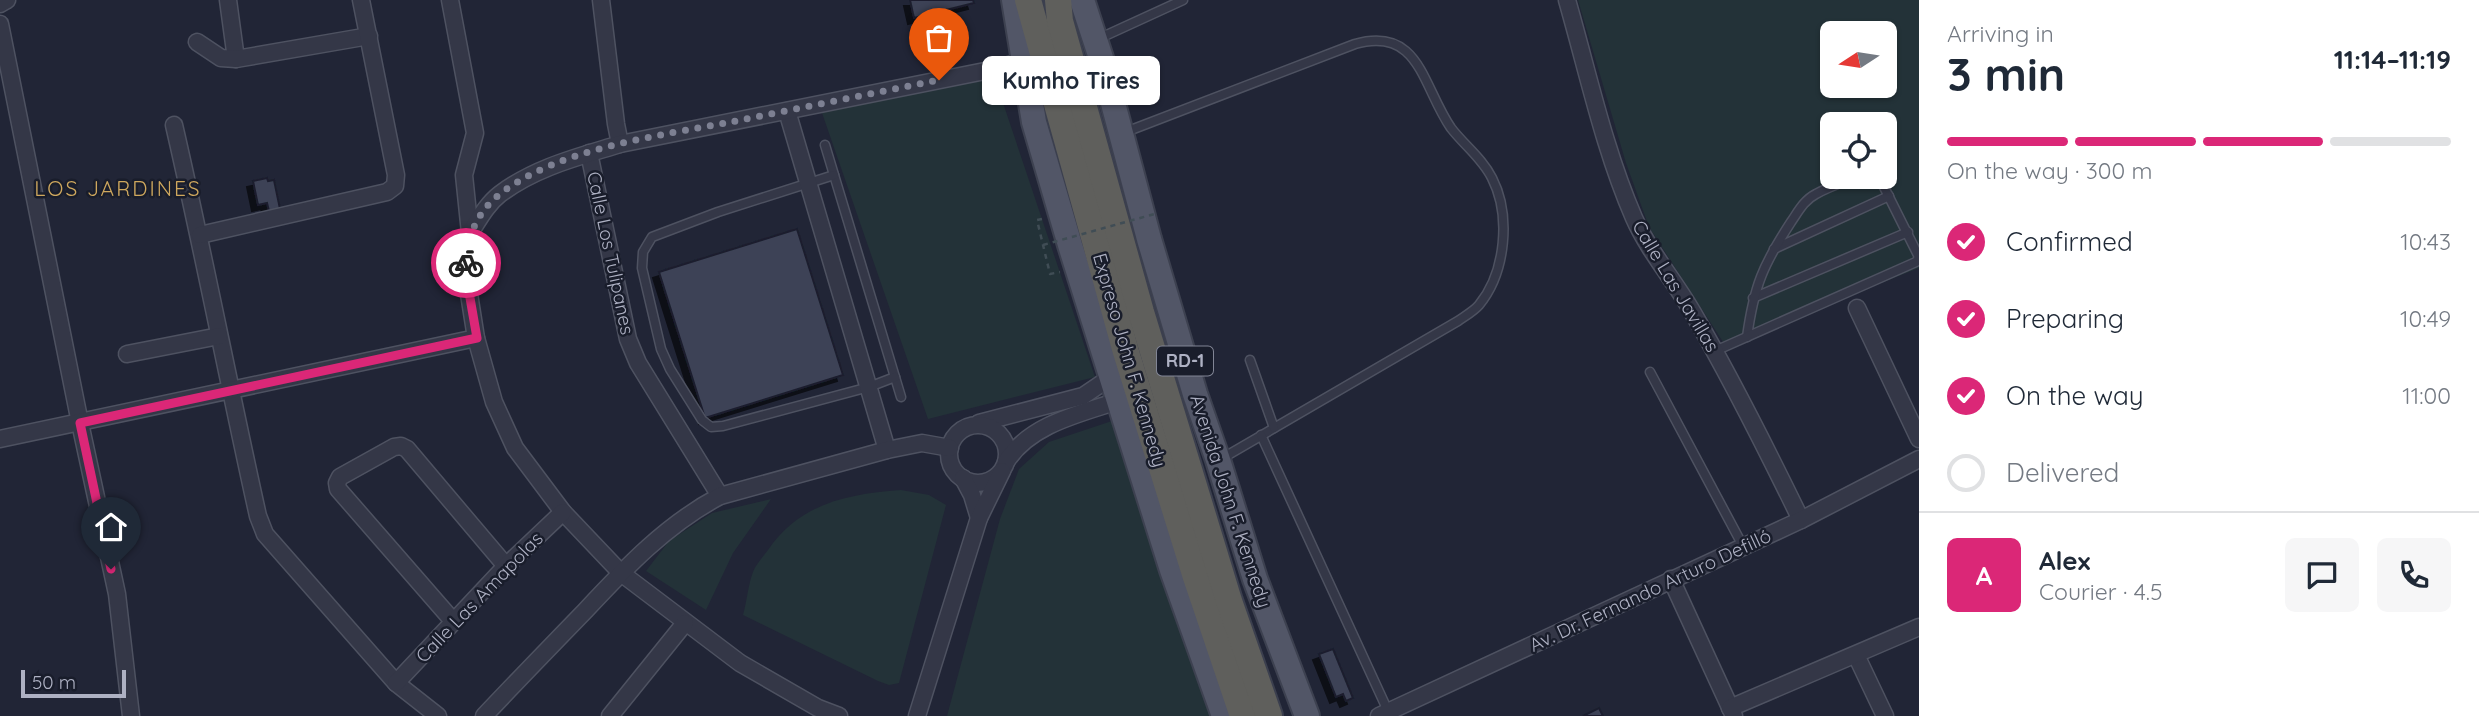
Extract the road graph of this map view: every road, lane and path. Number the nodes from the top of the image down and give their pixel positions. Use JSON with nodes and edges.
{"nodes":[{"id":1,"x":8,"y":0,"type":"edge"},
{"id":2,"x":228,"y":0,"type":"edge"},
{"id":3,"x":361,"y":0,"type":"edge"},
{"id":4,"x":450,"y":0,"type":"edge"},
{"id":5,"x":601,"y":0,"type":"edge"},
{"id":6,"x":1014,"y":0,"type":"edge"},
{"id":7,"x":1028,"y":0,"type":"edge"},
{"id":8,"x":1058,"y":0,"type":"edge"},
{"id":9,"x":1082,"y":0,"type":"edge"},
{"id":10,"x":1183,"y":0,"type":"edge"},
{"id":11,"x":1567,"y":0,"type":"edge"},
{"id":12,"x":0,"y":4,"type":"edge"},
{"id":13,"x":0,"y":24,"type":"edge"},
{"id":14,"x":369,"y":36,"type":"junction"},
{"id":15,"x":1096,"y":41,"type":"junction"},
{"id":16,"x":197,"y":42,"type":"dead end"},
{"id":17,"x":236,"y":59,"type":"junction"},
{"id":18,"x":1024,"y":61,"type":"junction"},
{"id":19,"x":787,"y":111,"type":"junction"},
{"id":20,"x":174,"y":125,"type":"dead end"},
{"id":21,"x":1120,"y":134,"type":"junction"},
{"id":22,"x":620,"y":144,"type":"junction"},
{"id":23,"x":825,"y":145,"type":"dead end"},
{"id":24,"x":589,"y":153,"type":"junction"},
{"id":25,"x":834,"y":175,"type":"junction"},
{"id":26,"x":808,"y":182,"type":"junction"},
{"id":27,"x":1827,"y":189,"type":"edge"},
{"id":28,"x":1885,"y":189,"type":"edge"},
{"id":29,"x":1889,"y":196,"type":"junction"},
{"id":30,"x":1158,"y":213,"type":"dead end"},
{"id":31,"x":1037,"y":220,"type":"dead end"},
{"id":32,"x":1908,"y":232,"type":"junction"},
{"id":33,"x":470,"y":233,"type":"junction"},
{"id":34,"x":200,"y":235,"type":"junction"},
{"id":35,"x":1107,"y":236,"type":"junction"},
{"id":36,"x":1044,"y":245,"type":"junction"},
{"id":37,"x":1774,"y":249,"type":"junction"},
{"id":38,"x":1919,"y":257,"type":"edge"},
{"id":39,"x":1050,"y":274,"type":"dead end"},
{"id":40,"x":1753,"y":298,"type":"junction"},
{"id":41,"x":1857,"y":308,"type":"dead end"},
{"id":42,"x":219,"y":336,"type":"junction"},
{"id":43,"x":1747,"y":337,"type":"junction"},
{"id":44,"x":477,"y":338,"type":"junction"},
{"id":45,"x":1715,"y":351,"type":"junction"},
{"id":46,"x":127,"y":354,"type":"dead end"},
{"id":47,"x":1250,"y":360,"type":"dead end"},
{"id":48,"x":1650,"y":372,"type":"dead end"},
{"id":49,"x":895,"y":377,"type":"junction"},
{"id":50,"x":1111,"y":377,"type":"junction"},
{"id":51,"x":869,"y":387,"type":"junction"},
{"id":52,"x":230,"y":391,"type":"junction"},
{"id":53,"x":901,"y":397,"type":"dead end"},
{"id":54,"x":1118,"y":401,"type":"junction"},
{"id":55,"x":80,"y":423,"type":"junction"},
{"id":56,"x":972,"y":425,"type":"junction"},
{"id":57,"x":1274,"y":428,"type":"junction"},
{"id":58,"x":1261,"y":435,"type":"junction"},
{"id":59,"x":0,"y":439,"type":"edge"},
{"id":60,"x":1919,"y":439,"type":"edge"},
{"id":61,"x":950,"y":448,"type":"junction"},
{"id":62,"x":887,"y":450,"type":"junction"},
{"id":63,"x":1919,"y":459,"type":"edge"},
{"id":64,"x":1219,"y":460,"type":"junction"},
{"id":65,"x":1004,"y":467,"type":"junction"},
{"id":66,"x":963,"y":478,"type":"junction"},
{"id":67,"x":720,"y":496,"type":"junction"},
{"id":68,"x":563,"y":512,"type":"junction"},
{"id":69,"x":979,"y":518,"type":"junction"},
{"id":70,"x":1801,"y":520,"type":"junction"},
{"id":71,"x":1744,"y":546,"type":"junction"},
{"id":72,"x":506,"y":566,"type":"junction"},
{"id":73,"x":621,"y":573,"type":"junction"},
{"id":74,"x":1671,"y":579,"type":"junction"},
{"id":75,"x":453,"y":621,"type":"junction"},
{"id":76,"x":685,"y":623,"type":"junction"},
{"id":77,"x":1919,"y":627,"type":"edge"},
{"id":78,"x":1857,"y":654,"type":"junction"},
{"id":79,"x":396,"y":683,"type":"junction"},
{"id":80,"x":1294,"y":683,"type":"junction"},
{"id":81,"x":1732,"y":712,"type":"edge"},
{"id":82,"x":1384,"y":714,"type":"edge"},
{"id":83,"x":131,"y":716,"type":"edge"},
{"id":84,"x":438,"y":716,"type":"edge"},
{"id":85,"x":484,"y":716,"type":"edge"},
{"id":86,"x":610,"y":716,"type":"edge"},
{"id":87,"x":839,"y":716,"type":"edge"},
{"id":88,"x":917,"y":716,"type":"edge"},
{"id":89,"x":1224,"y":716,"type":"edge"},
{"id":90,"x":1243,"y":716,"type":"edge"},
{"id":91,"x":1269,"y":716,"type":"edge"},
{"id":92,"x":1289,"y":716,"type":"edge"},
{"id":93,"x":1307,"y":716,"type":"edge"},
{"id":94,"x":1885,"y":716,"type":"edge"}],
"edges":[{"from":1,"to":12,"type":"street"},
{"from":2,"to":17,"type":"street"},
{"from":3,"to":14,"type":"street"},
{"from":4,"to":33,"type":"street"},
{"from":5,"to":22,"type":"street"},
{"from":6,"to":18,"type":"main road"},
{"from":7,"to":35,"type":"highway","name":"Expreso John F. Kennedy","number":"RD-1"},
{"from":8,"to":35,"type":"highway","name":"Expreso John F. Kennedy","number":"RD-1"},
{"from":9,"to":15,"type":"main road","name":"Avenida John F. Kennedy","number":"RD-1"},
{"from":10,"to":15,"type":"lane"},
{"from":11,"to":45,"type":"street","name":"Calle Las Javillas"},
{"from":13,"to":55,"type":"street"},
{"from":14,"to":17,"type":"street"},
{"from":14,"to":34,"type":"street"},
{"from":15,"to":21,"type":"main road","name":"Avenida John F. Kennedy","number":"RD-1"},
{"from":16,"to":17,"type":"street"},
{"from":18,"to":19,"type":"street"},
{"from":18,"to":50,"type":"main road"},
{"from":19,"to":22,"type":"street"},
{"from":19,"to":26,"type":"street"},
{"from":20,"to":34,"type":"street"},
{"from":21,"to":57,"type":"lane"},
{"from":21,"to":64,"type":"main road","name":"Avenida John F. Kennedy","number":"RD-1"},
{"from":22,"to":24,"type":"street"},
{"from":23,"to":25,"type":"lane"},
{"from":24,"to":33,"type":"street"},
{"from":24,"to":67,"type":"street","name":"Calle Los Tulipanes"},
{"from":25,"to":26,"type":"lane"},
{"from":25,"to":49,"type":"lane"},
{"from":26,"to":51,"type":"street"},
{"from":26,"to":51,"type":"lane"},
{"from":27,"to":37,"type":"lane"},
{"from":28,"to":29,"type":"lane"},
{"from":29,"to":32,"type":"lane"},
{"from":29,"to":37,"type":"lane"},
{"from":30,"to":36,"type":"path","bridge":true},
{"from":31,"to":36,"type":"path"},
{"from":32,"to":38,"type":"lane"},
{"from":32,"to":40,"type":"lane"},
{"from":33,"to":44,"type":"street"},
{"from":34,"to":42,"type":"street"},
{"from":35,"to":90,"type":"highway","name":"Expreso John F. Kennedy","number":"RD-1"},
{"from":35,"to":91,"type":"highway","name":"Expreso John F. Kennedy","number":"RD-1"},
{"from":36,"to":39,"type":"path"},
{"from":37,"to":40,"type":"lane"},
{"from":38,"to":43,"type":"lane"},
{"from":40,"to":43,"type":"lane"},
{"from":41,"to":60,"type":"street"},
{"from":42,"to":46,"type":"street"},
{"from":42,"to":52,"type":"street"},
{"from":43,"to":45,"type":"lane"},
{"from":44,"to":52,"type":"street"},
{"from":44,"to":68,"type":"street"},
{"from":45,"to":70,"type":"street","name":"Calle Las Javillas"},
{"from":47,"to":57,"type":"lane"},
{"from":48,"to":71,"type":"lane"},
{"from":49,"to":51,"type":"lane"},
{"from":49,"to":53,"type":"lane"},
{"from":50,"to":54,"type":"main road"},
{"from":50,"to":56,"type":"street"},
{"from":51,"to":62,"type":"street"},
{"from":52,"to":55,"type":"street"},
{"from":52,"to":79,"type":"street"},
{"from":54,"to":65,"type":"street"},
{"from":54,"to":89,"type":"main road"},
{"from":55,"to":59,"type":"street"},
{"from":55,"to":83,"type":"street"},
{"from":56,"to":61,"type":"street"},
{"from":56,"to":65,"type":"street"},
{"from":57,"to":58,"type":"lane"},
{"from":58,"to":64,"type":"lane"},
{"from":58,"to":82,"type":"lane"},
{"from":61,"to":62,"type":"street"},
{"from":61,"to":66,"type":"street"},
{"from":62,"to":67,"type":"street"},
{"from":63,"to":70,"type":"street","name":"Av. Dr. Fernando Arturo Defilló"},
{"from":64,"to":80,"type":"main road","name":"Avenida John F. Kennedy","number":"RD-1"},
{"from":65,"to":66,"type":"street"},
{"from":65,"to":69,"type":"street"},
{"from":66,"to":69,"type":"street"},
{"from":67,"to":73,"type":"street"},
{"from":68,"to":72,"type":"street","name":"Calle Las Amapolas"},
{"from":68,"to":73,"type":"street"},
{"from":69,"to":88,"type":"street"},
{"from":70,"to":71,"type":"street","name":"Av. Dr. Fernando Arturo Defilló"},
{"from":71,"to":74,"type":"street","name":"Av. Dr. Fernando Arturo Defilló"},
{"from":72,"to":75,"type":"street","name":"Calle Las Amapolas"},
{"from":72,"to":75,"type":"street"},
{"from":73,"to":76,"type":"street"},
{"from":73,"to":85,"type":"street"},
{"from":74,"to":81,"type":"street"},
{"from":74,"to":82,"type":"street","name":"Av. Dr. Fernando Arturo Defilló"},
{"from":75,"to":79,"type":"street","name":"Calle Las Amapolas"},
{"from":76,"to":86,"type":"street"},
{"from":76,"to":87,"type":"street"},
{"from":77,"to":78,"type":"street"},
{"from":78,"to":81,"type":"street"},
{"from":78,"to":94,"type":"street"},
{"from":79,"to":84,"type":"street"},
{"from":80,"to":92,"type":"main road"},
{"from":80,"to":93,"type":"main road","name":"Avenida John F. Kennedy","number":"RD-1"}]}
